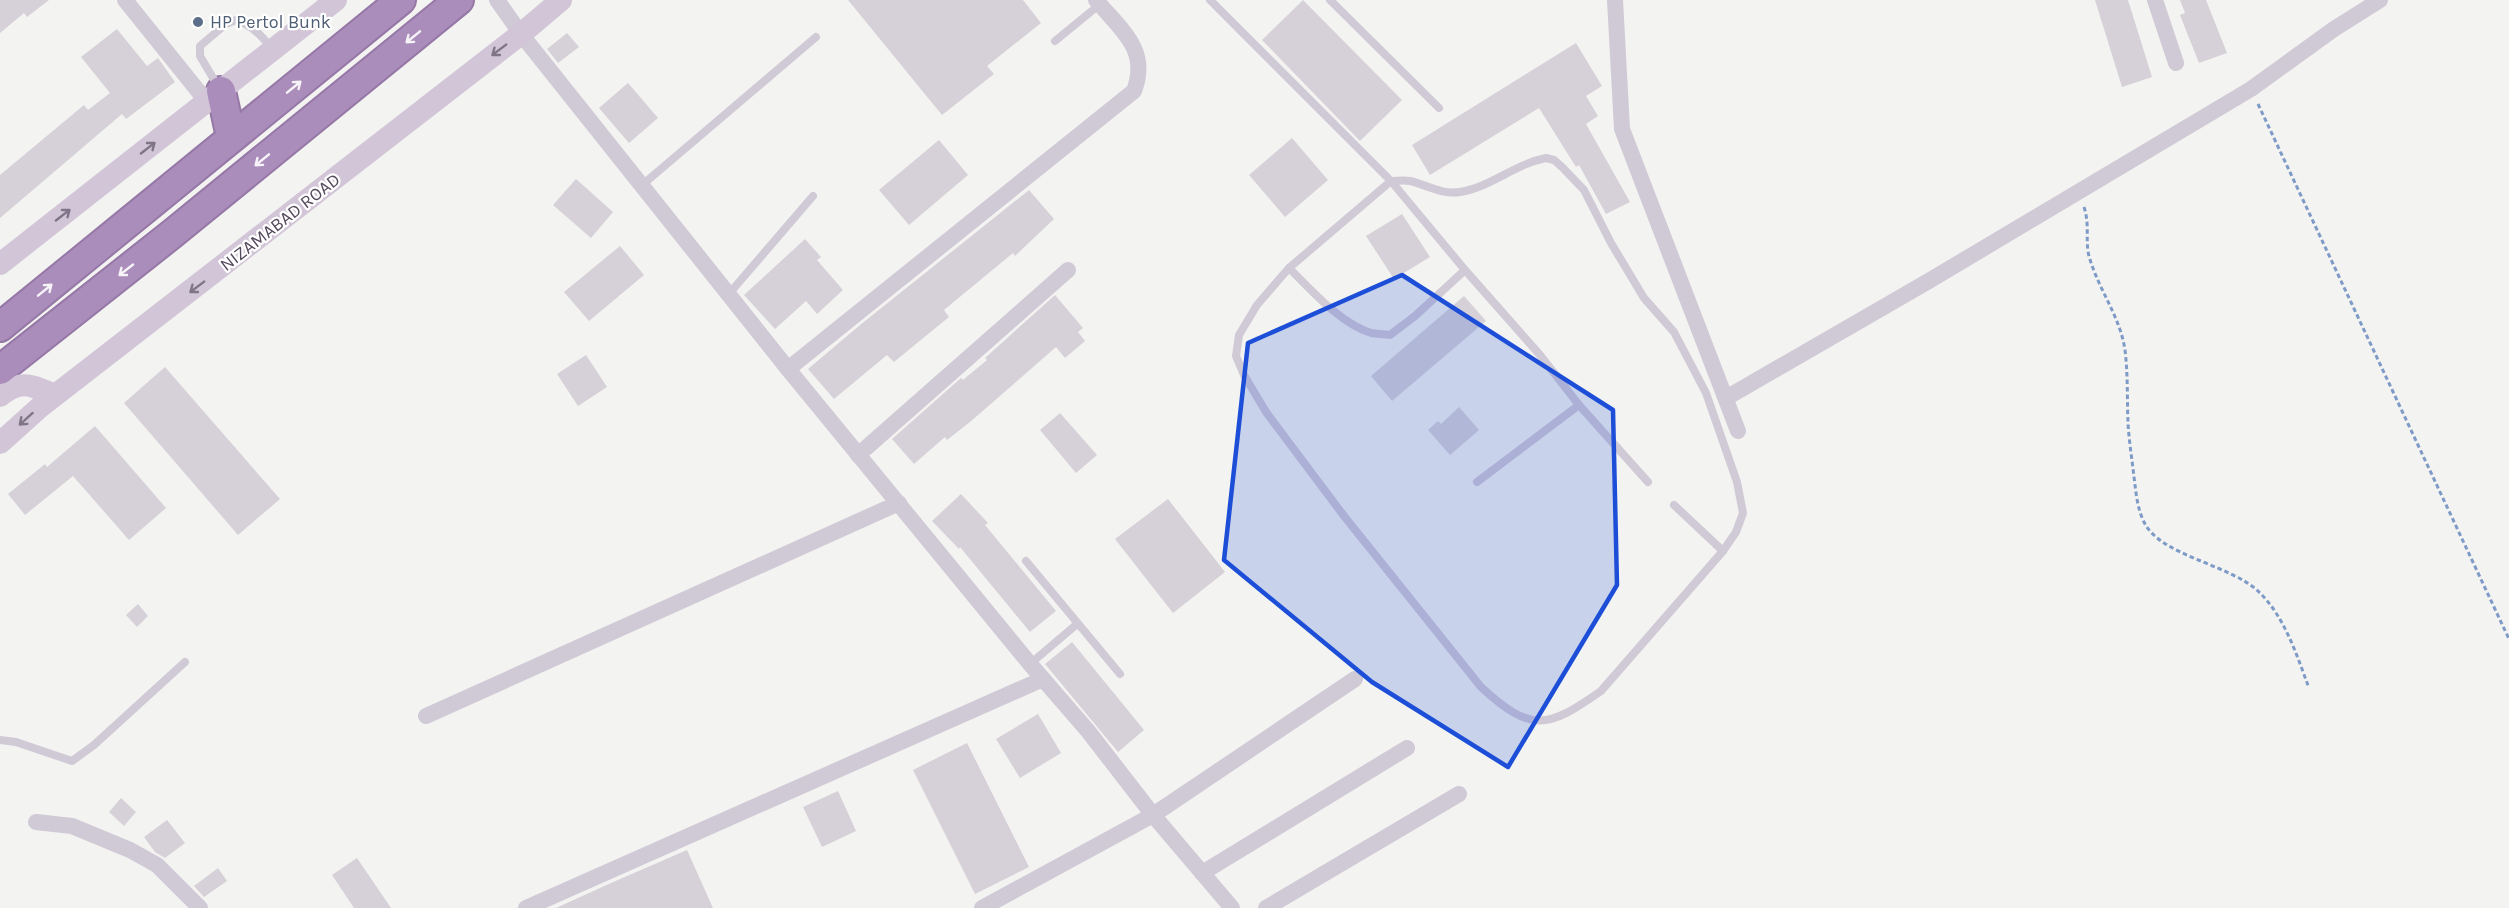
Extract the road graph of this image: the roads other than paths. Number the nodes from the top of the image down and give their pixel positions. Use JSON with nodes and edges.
{"nodes":[{"id":1,"x":125,"y":0,"type":"edge"},
{"id":2,"x":336,"y":0,"type":"edge"},
{"id":3,"x":401,"y":0,"type":"edge"},
{"id":4,"x":459,"y":0,"type":"edge"},
{"id":5,"x":497,"y":0,"type":"edge"},
{"id":6,"x":560,"y":0,"type":"edge"},
{"id":7,"x":1209,"y":0,"type":"edge"},
{"id":8,"x":1330,"y":0,"type":"edge"},
{"id":9,"x":1615,"y":0,"type":"edge"},
{"id":10,"x":2156,"y":0,"type":"edge"},
{"id":11,"x":2380,"y":0,"type":"edge"},
{"id":12,"x":1097,"y":2,"type":"edge"},
{"id":13,"x":521,"y":34,"type":"junction"},
{"id":14,"x":816,"y":37,"type":"dead end"},
{"id":15,"x":1054,"y":41,"type":"dead end"},
{"id":16,"x":273,"y":50,"type":"junction"},
{"id":17,"x":2176,"y":63,"type":"dead end"},
{"id":18,"x":214,"y":96,"type":"junction"},
{"id":19,"x":1439,"y":108,"type":"dead end"},
{"id":20,"x":231,"y":137,"type":"junction"},
{"id":21,"x":1391,"y":181,"type":"junction"},
{"id":22,"x":641,"y":186,"type":"junction"},
{"id":23,"x":813,"y":196,"type":"dead end"},
{"id":24,"x":0,"y":264,"type":"edge"},
{"id":25,"x":1289,"y":268,"type":"junction"},
{"id":26,"x":1068,"y":270,"type":"dead end"},
{"id":27,"x":1465,"y":270,"type":"junction"},
{"id":28,"x":728,"y":295,"type":"junction"},
{"id":29,"x":0,"y":327,"type":"edge"},
{"id":30,"x":788,"y":369,"type":"junction"},
{"id":31,"x":0,"y":370,"type":"edge"},
{"id":32,"x":0,"y":396,"type":"edge"},
{"id":33,"x":55,"y":396,"type":"junction"},
{"id":34,"x":1726,"y":399,"type":"junction"},
{"id":35,"x":1579,"y":405,"type":"junction"},
{"id":36,"x":1738,"y":431,"type":"dead end"},
{"id":37,"x":0,"y":443,"type":"edge"},
{"id":38,"x":858,"y":455,"type":"junction"},
{"id":39,"x":1477,"y":482,"type":"dead end"},
{"id":40,"x":1648,"y":482,"type":"dead end"},
{"id":41,"x":899,"y":503,"type":"junction"},
{"id":42,"x":1674,"y":505,"type":"dead end"},
{"id":43,"x":1723,"y":551,"type":"junction"},
{"id":44,"x":1026,"y":561,"type":"dead end"},
{"id":45,"x":1077,"y":624,"type":"junction"},
{"id":46,"x":185,"y":662,"type":"dead end"},
{"id":47,"x":1030,"y":664,"type":"junction"},
{"id":48,"x":1120,"y":674,"type":"dead end"},
{"id":49,"x":1043,"y":679,"type":"junction"},
{"id":50,"x":1355,"y":679,"type":"dead end"},
{"id":51,"x":426,"y":716,"type":"dead end"},
{"id":52,"x":0,"y":740,"type":"edge"},
{"id":53,"x":1407,"y":748,"type":"dead end"},
{"id":54,"x":1459,"y":794,"type":"dead end"},
{"id":55,"x":1153,"y":815,"type":"junction"},
{"id":56,"x":36,"y":822,"type":"dead end"},
{"id":57,"x":1202,"y":873,"type":"junction"},
{"id":58,"x":200,"y":908,"type":"edge"},
{"id":59,"x":526,"y":908,"type":"edge"},
{"id":60,"x":982,"y":908,"type":"edge"},
{"id":61,"x":1232,"y":908,"type":"edge"},
{"id":62,"x":1266,"y":908,"type":"edge"}],
"edges":[{"from":1,"to":18,"type":"street"},
{"from":2,"to":16,"type":"main road"},
{"from":20,"to":3,"type":"highway","one_way":true},
{"from":4,"to":31,"type":"highway","one_way":true},
{"from":5,"to":13,"type":"street"},
{"from":6,"to":13,"type":"main road","name":"NIZAMABAD ROAD"},
{"from":7,"to":21,"type":"lane"},
{"from":8,"to":19,"type":"lane"},
{"from":9,"to":34,"type":"street"},
{"from":10,"to":17,"type":"street"},
{"from":11,"to":34,"type":"street"},
{"from":12,"to":15,"type":"lane"},
{"from":12,"to":30,"type":"street"},
{"from":13,"to":22,"type":"street"},
{"from":13,"to":33,"type":"main road","name":"NIZAMABAD ROAD","one_way":true},
{"from":14,"to":22,"type":"lane"},
{"from":16,"to":18,"type":"main road"},
{"from":16,"to":18,"type":"lane"},
{"from":18,"to":20,"type":"highway"},
{"from":24,"to":18,"type":"main road","one_way":true},
{"from":29,"to":20,"type":"highway","one_way":true},
{"from":21,"to":25,"type":"lane"},
{"from":21,"to":27,"type":"lane"},
{"from":21,"to":43,"type":"lane"},
{"from":22,"to":28,"type":"street"},
{"from":23,"to":28,"type":"lane"},
{"from":25,"to":27,"type":"lane"},
{"from":25,"to":43,"type":"lane"},
{"from":26,"to":38,"type":"street"},
{"from":27,"to":35,"type":"lane"},
{"from":28,"to":30,"type":"street"},
{"from":30,"to":38,"type":"street"},
{"from":32,"to":33,"type":"main road"},
{"from":33,"to":37,"type":"main road","name":"NIZAMABAD ROAD","one_way":true},
{"from":34,"to":36,"type":"street"},
{"from":35,"to":39,"type":"lane"},
{"from":35,"to":40,"type":"lane"},
{"from":38,"to":41,"type":"street"},
{"from":41,"to":47,"type":"street"},
{"from":41,"to":51,"type":"street"},
{"from":42,"to":43,"type":"lane"},
{"from":44,"to":45,"type":"lane"},
{"from":45,"to":47,"type":"lane"},
{"from":45,"to":48,"type":"lane"},
{"from":46,"to":52,"type":"lane"},
{"from":47,"to":49,"type":"street"},
{"from":49,"to":55,"type":"street"},
{"from":49,"to":59,"type":"street"},
{"from":50,"to":55,"type":"street"},
{"from":53,"to":57,"type":"street"},
{"from":54,"to":62,"type":"street"},
{"from":55,"to":57,"type":"street"},
{"from":55,"to":60,"type":"street"},
{"from":56,"to":58,"type":"street"},
{"from":57,"to":61,"type":"street"}]}
